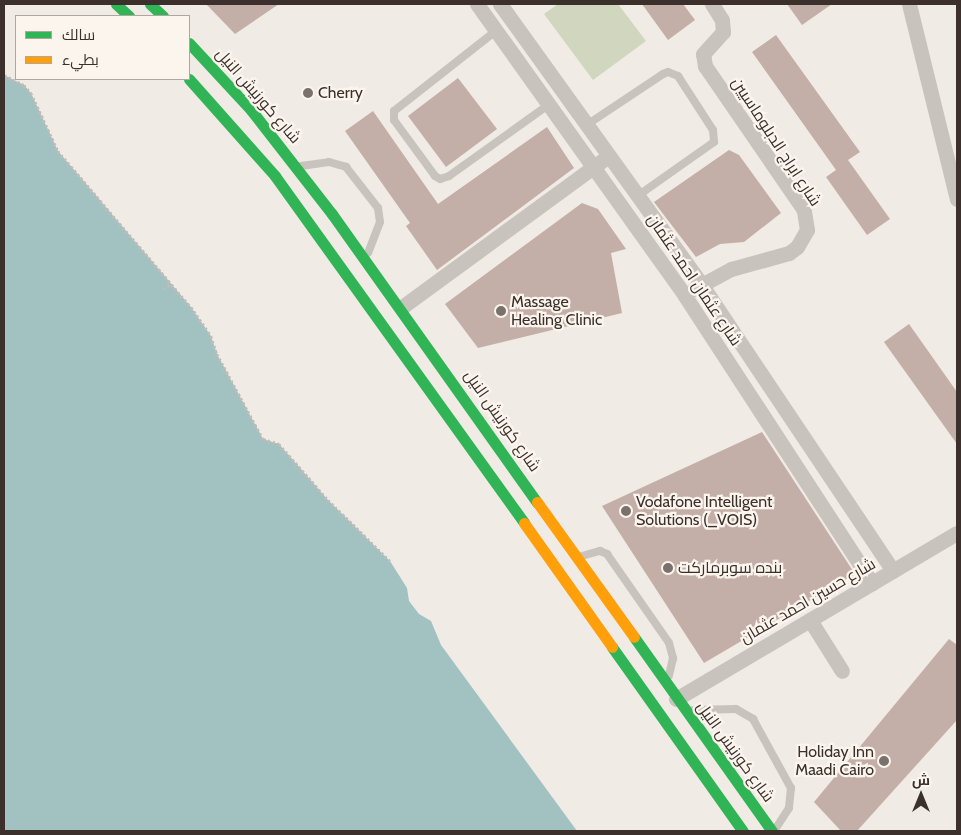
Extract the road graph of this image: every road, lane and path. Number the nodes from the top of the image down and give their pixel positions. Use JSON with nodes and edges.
{"nodes":[{"id":1,"x":116,"y":4,"type":"edge"},
{"id":2,"x":150,"y":4,"type":"edge"},
{"id":3,"x":477,"y":4,"type":"edge"},
{"id":4,"x":712,"y":4,"type":"edge"},
{"id":5,"x":909,"y":4,"type":"edge"},
{"id":6,"x":504,"y":5,"type":"edge"},
{"id":7,"x":128,"y":15,"type":"edge"},
{"id":8,"x":162,"y":15,"type":"edge"},
{"id":9,"x":488,"y":18,"type":"junction"},
{"id":10,"x":497,"y":30,"type":"junction"},
{"id":11,"x":190,"y":44,"type":"edge"},
{"id":12,"x":4,"y":75,"type":"edge"},
{"id":13,"x":190,"y":80,"type":"edge"},
{"id":14,"x":551,"y":103,"type":"junction"},
{"id":15,"x":588,"y":124,"type":"junction"},
{"id":16,"x":610,"y":154,"type":"junction"},
{"id":17,"x":296,"y":166,"type":"junction"},
{"id":18,"x":595,"y":166,"type":"junction"},
{"id":19,"x":639,"y":195,"type":"junction"},
{"id":20,"x":957,"y":199,"type":"edge"},
{"id":21,"x":366,"y":260,"type":"junction"},
{"id":22,"x":170,"y":284,"type":"junction"},
{"id":23,"x":701,"y":284,"type":"junction"},
{"id":24,"x":162,"y":289,"type":"dead end"},
{"id":25,"x":685,"y":296,"type":"junction"},
{"id":26,"x":402,"y":308,"type":"junction"},
{"id":27,"x":794,"y":423,"type":"junction"},
{"id":28,"x":775,"y":434,"type":"junction"},
{"id":29,"x":957,"y":533,"type":"edge"},
{"id":30,"x":579,"y":556,"type":"junction"},
{"id":31,"x":390,"y":561,"type":"dead end"},
{"id":32,"x":893,"y":571,"type":"junction"},
{"id":33,"x":872,"y":583,"type":"junction"},
{"id":34,"x":810,"y":620,"type":"junction"},
{"id":35,"x":842,"y":671,"type":"dead end"},
{"id":36,"x":666,"y":685,"type":"junction"},
{"id":37,"x":680,"y":704,"type":"junction"},
{"id":38,"x":743,"y":831,"type":"edge"},
{"id":39,"x":773,"y":831,"type":"edge"}],
"edges":[{"from":1,"to":7,"type":"highway"},
{"from":2,"to":8,"type":"highway"},
{"from":3,"to":9,"type":"street","name":"شارع عثمان احمد عثمان"},
{"from":4,"to":23,"type":"street","name":"شارع ابراج الدبلوماسيين"},
{"from":5,"to":20,"type":"street"},
{"from":6,"to":9,"type":"street"},
{"from":6,"to":15,"type":"street","name":"شارع عثمان احمد عثمان"},
{"from":9,"to":10,"type":"street","name":"شارع عثمان احمد عثمان"},
{"from":10,"to":14,"type":"street","name":"شارع عثمان احمد عثمان"},
{"from":10,"to":14,"type":"lane"},
{"from":11,"to":17,"type":"highway","name":"شارع كورنيش النيل"},
{"from":12,"to":22,"type":"path"},
{"from":13,"to":38,"type":"highway"},
{"from":14,"to":18,"type":"street","name":"شارع عثمان احمد عثمان"},
{"from":15,"to":16,"type":"street","name":"شارع عثمان احمد عثمان"},
{"from":15,"to":19,"type":"lane"},
{"from":16,"to":18,"type":"street"},
{"from":16,"to":19,"type":"street","name":"شارع عثمان احمد عثمان"},
{"from":17,"to":21,"type":"highway","name":"شارع كورنيش النيل"},
{"from":17,"to":21,"type":"lane"},
{"from":18,"to":25,"type":"street","name":"شارع عثمان احمد عثمان"},
{"from":18,"to":26,"type":"street"},
{"from":19,"to":23,"type":"street","name":"شارع عثمان احمد عثمان"},
{"from":21,"to":26,"type":"highway","name":"شارع كورنيش النيل"},
{"from":22,"to":24,"type":"path"},
{"from":22,"to":31,"type":"path"},
{"from":23,"to":25,"type":"street","name":"شارع ابراج الدبلوماسيين"},
{"from":23,"to":27,"type":"street","name":"شارع عثمان احمد عثمان"},
{"from":25,"to":28,"type":"street","name":"شارع عثمان احمد عثمان"},
{"from":26,"to":30,"type":"highway","name":"شارع كورنيش النيل"},
{"from":27,"to":28,"type":"street"},
{"from":27,"to":32,"type":"street","name":"شارع عثمان احمد عثمان"},
{"from":28,"to":33,"type":"street","name":"شارع عثمان احمد عثمان"},
{"from":29,"to":32,"type":"street","name":"شارع حسين احمد عثمان"},
{"from":30,"to":36,"type":"highway","name":"شارع كورنيش النيل"},
{"from":30,"to":36,"type":"lane"},
{"from":32,"to":33,"type":"street","name":"شارع حسين احمد عثمان"},
{"from":33,"to":34,"type":"street","name":"شارع حسين احمد عثمان"},
{"from":34,"to":35,"type":"street"},
{"from":34,"to":37,"type":"street","name":"شارع حسين احمد عثمان"},
{"from":36,"to":37,"type":"highway","name":"شارع كورنيش النيل"},
{"from":37,"to":39,"type":"highway","name":"شارع كورنيش النيل"},
{"from":37,"to":39,"type":"lane"}]}
